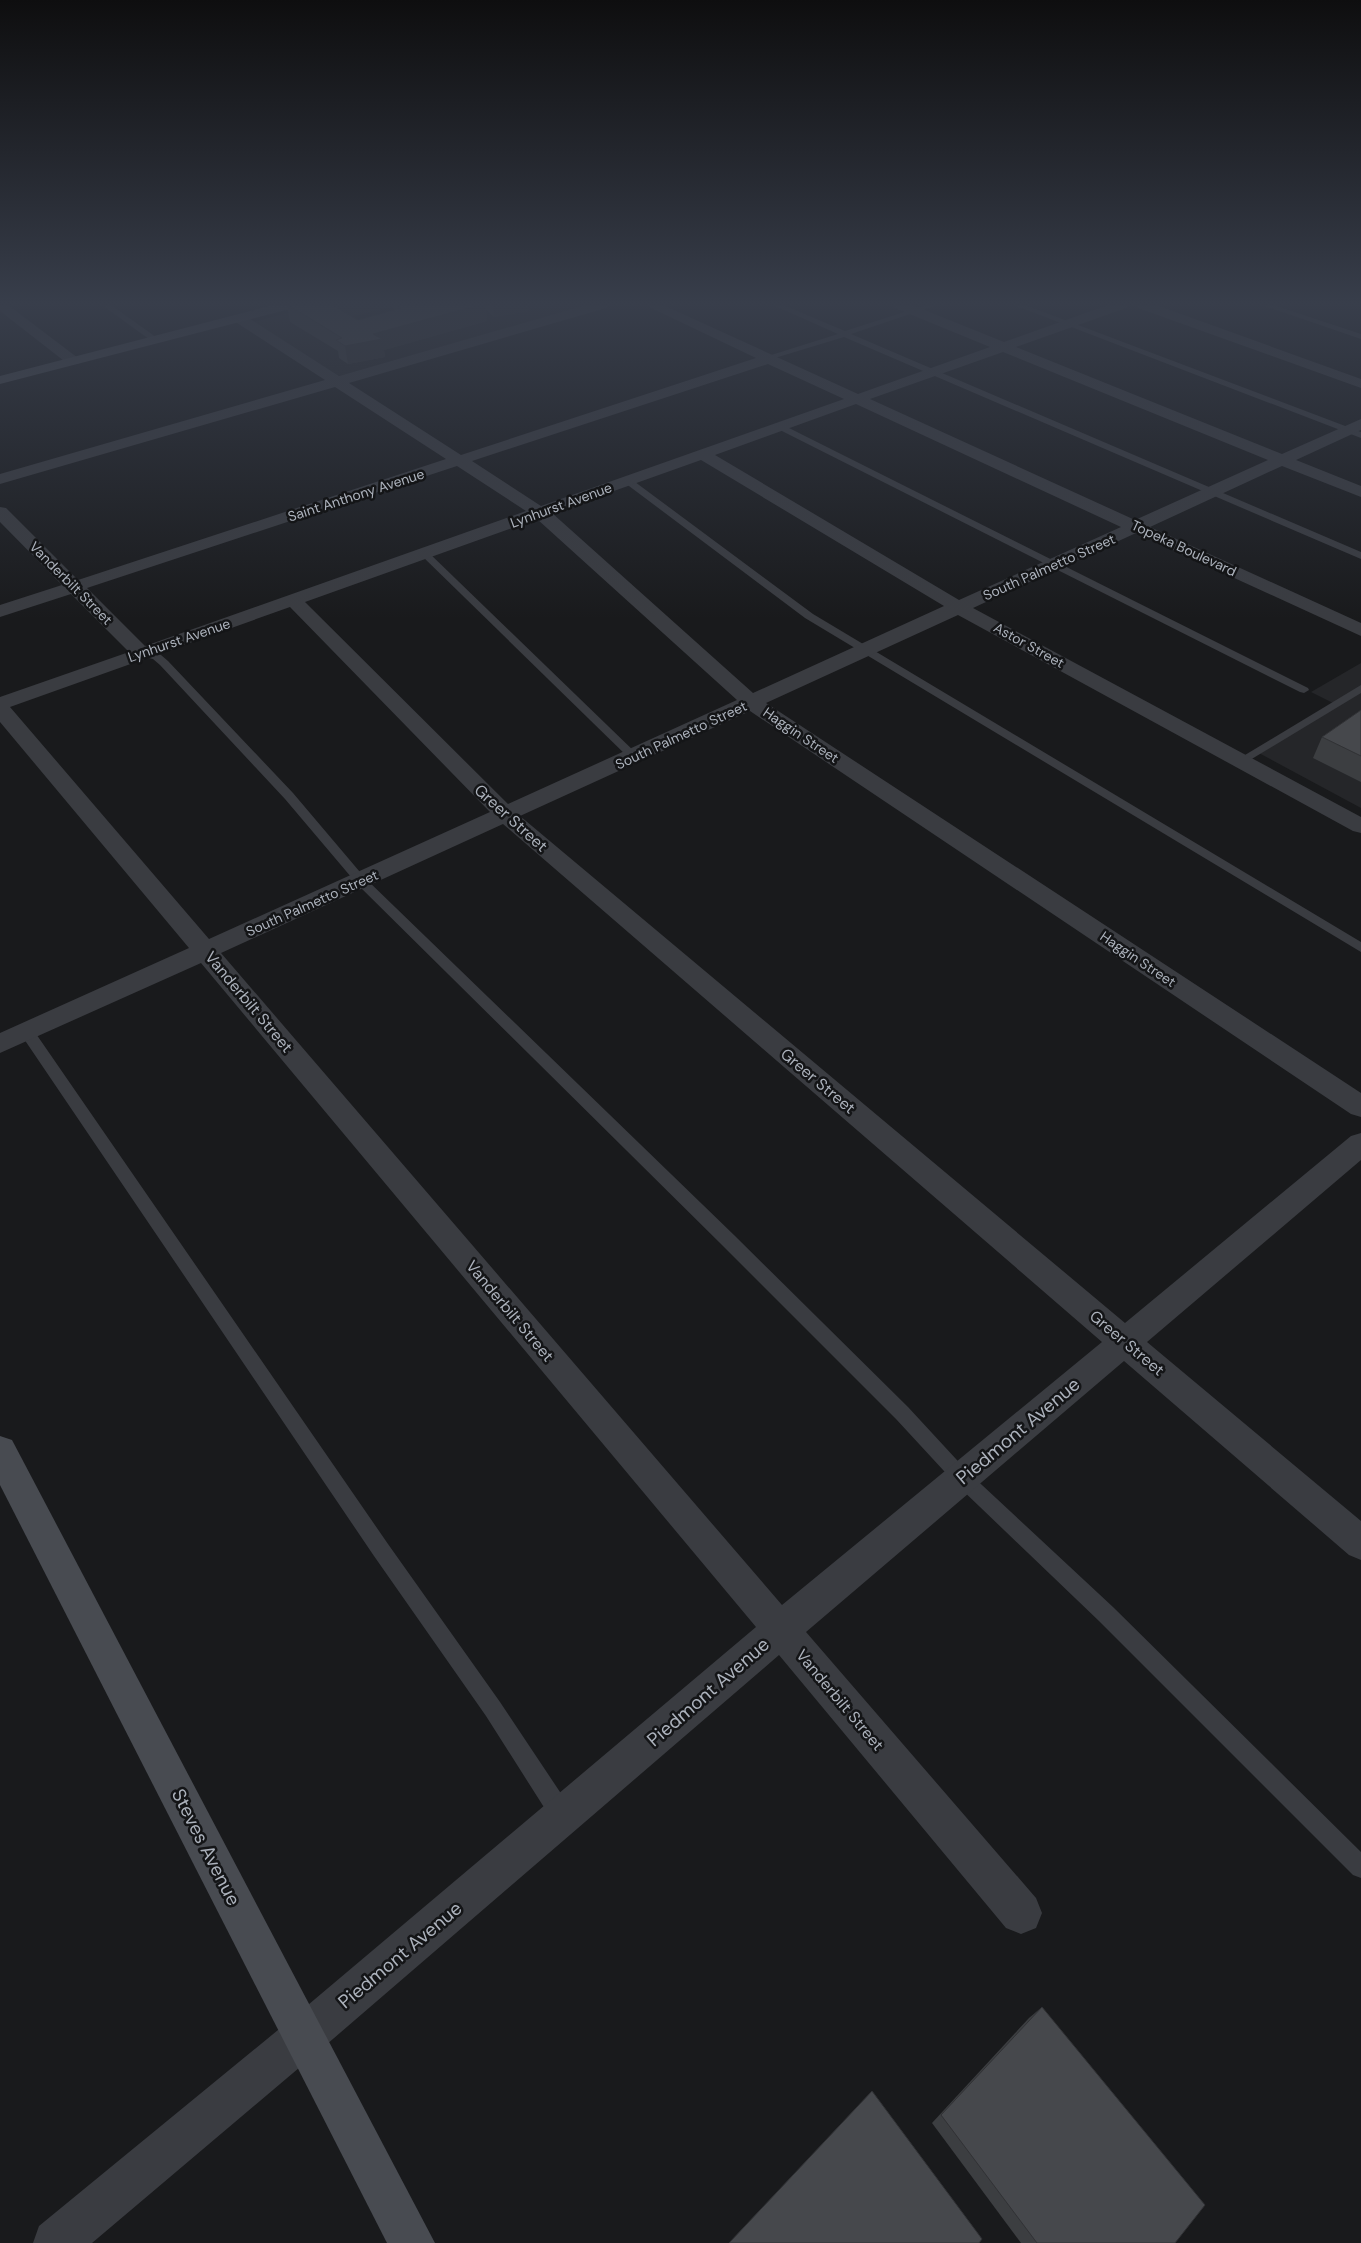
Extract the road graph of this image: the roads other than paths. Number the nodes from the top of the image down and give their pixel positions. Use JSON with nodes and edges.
{"nodes":[{"id":1,"x":242,"y":410,"type":"edge"},
{"id":2,"x":379,"y":410,"type":"edge"},
{"id":3,"x":615,"y":410,"type":"edge"},
{"id":4,"x":831,"y":410,"type":"edge"},
{"id":5,"x":884,"y":410,"type":"edge"},
{"id":6,"x":1019,"y":410,"type":"edge"},
{"id":7,"x":1160,"y":410,"type":"edge"},
{"id":8,"x":1302,"y":410,"type":"edge"},
{"id":9,"x":781,"y":427,"type":"junction"},
{"id":10,"x":1357,"y":430,"type":"edge"},
{"id":11,"x":703,"y":454,"type":"junction"},
{"id":12,"x":1283,"y":460,"type":"junction"},
{"id":13,"x":457,"y":462,"type":"junction"},
{"id":14,"x":0,"y":479,"type":"edge"},
{"id":15,"x":628,"y":481,"type":"junction"},
{"id":16,"x":1361,"y":492,"type":"edge"},
{"id":17,"x":1212,"y":493,"type":"junction"},
{"id":18,"x":0,"y":512,"type":"edge"},
{"id":19,"x":539,"y":512,"type":"junction"},
{"id":20,"x":1138,"y":527,"type":"junction"},
{"id":21,"x":424,"y":553,"type":"junction"},
{"id":22,"x":1361,"y":556,"type":"edge"},
{"id":23,"x":1054,"y":565,"type":"junction"},
{"id":24,"x":74,"y":587,"type":"junction"},
{"id":25,"x":293,"y":600,"type":"junction"},
{"id":26,"x":960,"y":608,"type":"junction"},
{"id":27,"x":0,"y":611,"type":"edge"},
{"id":28,"x":1361,"y":630,"type":"edge"},
{"id":29,"x":865,"y":651,"type":"junction"},
{"id":30,"x":141,"y":653,"type":"junction"},
{"id":31,"x":1361,"y":688,"type":"edge"},
{"id":32,"x":1304,"y":690,"type":"dead end"},
{"id":33,"x":752,"y":703,"type":"junction"},
{"id":34,"x":0,"y":704,"type":"edge"},
{"id":35,"x":0,"y":709,"type":"edge"},
{"id":36,"x":634,"y":757,"type":"junction"},
{"id":37,"x":1241,"y":761,"type":"junction"},
{"id":38,"x":506,"y":815,"type":"junction"},
{"id":39,"x":1361,"y":826,"type":"edge"},
{"id":40,"x":361,"y":881,"type":"junction"},
{"id":41,"x":1361,"y":948,"type":"edge"},
{"id":42,"x":205,"y":951,"type":"junction"},
{"id":43,"x":27,"y":1032,"type":"junction"},
{"id":44,"x":0,"y":1044,"type":"edge"},
{"id":45,"x":1361,"y":1107,"type":"edge"},
{"id":46,"x":1361,"y":1144,"type":"edge"},
{"id":47,"x":1125,"y":1342,"type":"junction"},
{"id":48,"x":0,"y":1451,"type":"edge"},
{"id":49,"x":962,"y":1478,"type":"junction"},
{"id":50,"x":1361,"y":1543,"type":"edge"},
{"id":51,"x":780,"y":1630,"type":"junction"},
{"id":52,"x":563,"y":1816,"type":"junction"},
{"id":53,"x":1361,"y":1867,"type":"edge"},
{"id":54,"x":1021,"y":1914,"type":"dead end"},
{"id":55,"x":304,"y":2036,"type":"junction"},
{"id":56,"x":56,"y":2243,"type":"edge"},
{"id":57,"x":412,"y":2243,"type":"edge"}],
"edges":[{"from":1,"to":14,"type":"street"},
{"from":2,"to":13,"type":"street","name":"Haggin Street"},
{"from":3,"to":13,"type":"street","name":"Saint Anthony Avenue"},
{"from":4,"to":9,"type":"street","name":"Lynhurst Avenue"},
{"from":5,"to":20,"type":"street","name":"Topeka Boulevard"},
{"from":6,"to":17,"type":"lane"},
{"from":7,"to":12,"type":"street"},
{"from":8,"to":10,"type":"lane"},
{"from":9,"to":11,"type":"street","name":"Lynhurst Avenue"},
{"from":9,"to":23,"type":"lane"},
{"from":10,"to":12,"type":"street","name":"South Palmetto Street"},
{"from":11,"to":15,"type":"street","name":"Lynhurst Avenue"},
{"from":11,"to":26,"type":"street","name":"Astor Street"},
{"from":12,"to":16,"type":"street"},
{"from":12,"to":17,"type":"street","name":"South Palmetto Street"},
{"from":13,"to":19,"type":"street","name":"Haggin Street"},
{"from":13,"to":24,"type":"street","name":"Saint Anthony Avenue"},
{"from":15,"to":19,"type":"street","name":"Lynhurst Avenue"},
{"from":15,"to":29,"type":"lane"},
{"from":17,"to":20,"type":"street","name":"South Palmetto Street"},
{"from":17,"to":22,"type":"lane"},
{"from":18,"to":24,"type":"street","name":"Vanderbilt Street"},
{"from":19,"to":21,"type":"street","name":"Lynhurst Avenue"},
{"from":19,"to":33,"type":"street","name":"Haggin Street"},
{"from":20,"to":23,"type":"street","name":"South Palmetto Street"},
{"from":20,"to":28,"type":"street","name":"Topeka Boulevard"},
{"from":21,"to":25,"type":"street","name":"Lynhurst Avenue"},
{"from":21,"to":36,"type":"lane"},
{"from":23,"to":26,"type":"street","name":"South Palmetto Street"},
{"from":23,"to":32,"type":"lane"},
{"from":24,"to":27,"type":"street","name":"Saint Anthony Avenue"},
{"from":24,"to":30,"type":"street","name":"Vanderbilt Street"},
{"from":25,"to":30,"type":"street","name":"Lynhurst Avenue"},
{"from":25,"to":38,"type":"street","name":"Greer Street"},
{"from":26,"to":29,"type":"street","name":"South Palmetto Street"},
{"from":26,"to":37,"type":"street","name":"Astor Street"},
{"from":29,"to":33,"type":"street","name":"South Palmetto Street"},
{"from":29,"to":41,"type":"lane"},
{"from":30,"to":34,"type":"street","name":"Lynhurst Avenue"},
{"from":30,"to":40,"type":"lane"},
{"from":31,"to":37,"type":"lane"},
{"from":33,"to":36,"type":"street","name":"South Palmetto Street"},
{"from":33,"to":45,"type":"street","name":"Haggin Street"},
{"from":35,"to":42,"type":"street","name":"Vanderbilt Street"},
{"from":36,"to":38,"type":"street","name":"South Palmetto Street"},
{"from":37,"to":39,"type":"street","name":"Astor Street"},
{"from":38,"to":40,"type":"street","name":"South Palmetto Street"},
{"from":38,"to":47,"type":"street","name":"Greer Street"},
{"from":40,"to":42,"type":"street","name":"South Palmetto Street"},
{"from":40,"to":49,"type":"lane"},
{"from":42,"to":43,"type":"street","name":"South Palmetto Street"},
{"from":42,"to":51,"type":"street","name":"Vanderbilt Street"},
{"from":43,"to":44,"type":"street","name":"South Palmetto Street"},
{"from":43,"to":52,"type":"lane"},
{"from":46,"to":47,"type":"street","name":"Piedmont Avenue"},
{"from":47,"to":49,"type":"street","name":"Piedmont Avenue"},
{"from":47,"to":50,"type":"street","name":"Greer Street"},
{"from":48,"to":55,"type":"street","name":"Steves Avenue"},
{"from":49,"to":51,"type":"street","name":"Piedmont Avenue"},
{"from":49,"to":53,"type":"lane"},
{"from":51,"to":52,"type":"street","name":"Piedmont Avenue"},
{"from":51,"to":54,"type":"street","name":"Vanderbilt Street"},
{"from":52,"to":55,"type":"street","name":"Piedmont Avenue"},
{"from":55,"to":56,"type":"street","name":"Piedmont Avenue"},
{"from":55,"to":57,"type":"street","name":"Steves Avenue"}]}
